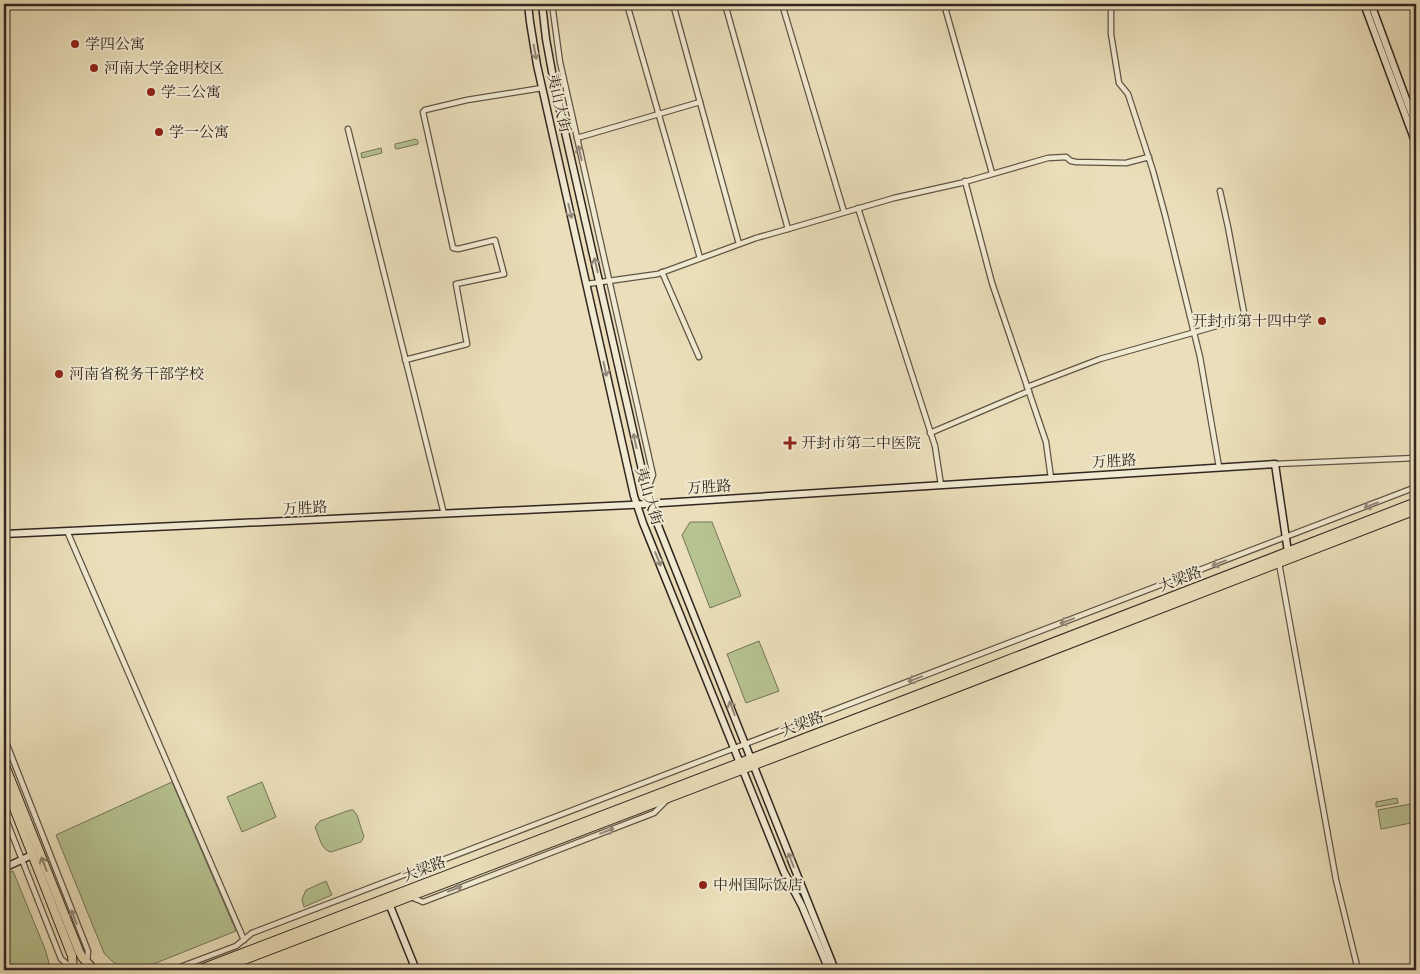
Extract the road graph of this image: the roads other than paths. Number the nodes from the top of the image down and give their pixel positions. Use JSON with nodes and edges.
{"nodes":[{"id":1,"x":528,"y":4,"type":"edge"},
{"id":2,"x":542,"y":4,"type":"edge"},
{"id":3,"x":552,"y":4,"type":"edge"},
{"id":4,"x":627,"y":4,"type":"edge"},
{"id":5,"x":673,"y":4,"type":"edge"},
{"id":6,"x":725,"y":4,"type":"edge"},
{"id":7,"x":782,"y":4,"type":"edge"},
{"id":8,"x":944,"y":4,"type":"edge"},
{"id":9,"x":1111,"y":4,"type":"edge"},
{"id":10,"x":1364,"y":4,"type":"edge"},
{"id":11,"x":1371,"y":4,"type":"edge"},
{"id":12,"x":542,"y":88,"type":"junction"},
{"id":13,"x":700,"y":102,"type":"junction"},
{"id":14,"x":658,"y":114,"type":"junction"},
{"id":15,"x":1416,"y":126,"type":"edge"},
{"id":16,"x":348,"y":129,"type":"dead end"},
{"id":17,"x":577,"y":138,"type":"junction"},
{"id":18,"x":1416,"y":144,"type":"edge"},
{"id":19,"x":1149,"y":158,"type":"junction"},
{"id":20,"x":992,"y":173,"type":"junction"},
{"id":21,"x":965,"y":181,"type":"junction"},
{"id":22,"x":1220,"y":191,"type":"dead end"},
{"id":23,"x":858,"y":208,"type":"junction"},
{"id":24,"x":844,"y":212,"type":"junction"},
{"id":25,"x":788,"y":229,"type":"junction"},
{"id":26,"x":739,"y":244,"type":"junction"},
{"id":27,"x":700,"y":258,"type":"junction"},
{"id":28,"x":662,"y":272,"type":"junction"},
{"id":29,"x":610,"y":280,"type":"junction"},
{"id":30,"x":600,"y":282,"type":"junction"},
{"id":31,"x":587,"y":284,"type":"junction"},
{"id":32,"x":1194,"y":332,"type":"junction"},
{"id":33,"x":699,"y":356,"type":"dead end"},
{"id":34,"x":405,"y":360,"type":"junction"},
{"id":35,"x":1028,"y":389,"type":"junction"},
{"id":36,"x":930,"y":433,"type":"junction"},
{"id":37,"x":1416,"y":458,"type":"edge"},
{"id":38,"x":1276,"y":464,"type":"junction"},
{"id":39,"x":1219,"y":467,"type":"junction"},
{"id":40,"x":1051,"y":478,"type":"junction"},
{"id":41,"x":941,"y":484,"type":"junction"},
{"id":42,"x":1416,"y":487,"type":"edge"},
{"id":43,"x":647,"y":490,"type":"junction"},
{"id":44,"x":1416,"y":502,"type":"edge"},
{"id":45,"x":651,"y":504,"type":"junction"},
{"id":46,"x":637,"y":505,"type":"junction"},
{"id":47,"x":1416,"y":510,"type":"edge"},
{"id":48,"x":444,"y":514,"type":"junction"},
{"id":49,"x":67,"y":531,"type":"junction"},
{"id":50,"x":4,"y":534,"type":"edge"},
{"id":51,"x":1286,"y":537,"type":"junction"},
{"id":52,"x":1288,"y":552,"type":"junction"},
{"id":53,"x":1279,"y":563,"type":"junction"},
{"id":54,"x":4,"y":737,"type":"edge"},
{"id":55,"x":746,"y":744,"type":"junction"},
{"id":56,"x":734,"y":748,"type":"junction"},
{"id":57,"x":753,"y":762,"type":"junction"},
{"id":58,"x":4,"y":763,"type":"edge"},
{"id":59,"x":741,"y":766,"type":"junction"},
{"id":60,"x":4,"y":783,"type":"edge"},
{"id":61,"x":4,"y":814,"type":"edge"},
{"id":62,"x":32,"y":855,"type":"junction"},
{"id":63,"x":22,"y":860,"type":"junction"},
{"id":64,"x":4,"y":868,"type":"edge"},
{"id":65,"x":388,"y":901,"type":"junction"},
{"id":66,"x":244,"y":940,"type":"junction"},
{"id":67,"x":87,"y":963,"type":"junction"},
{"id":68,"x":73,"y":970,"type":"edge"},
{"id":69,"x":94,"y":970,"type":"edge"},
{"id":70,"x":172,"y":970,"type":"edge"},
{"id":71,"x":198,"y":970,"type":"edge"},
{"id":72,"x":218,"y":970,"type":"edge"},
{"id":73,"x":416,"y":970,"type":"edge"},
{"id":74,"x":829,"y":970,"type":"edge"},
{"id":75,"x":835,"y":970,"type":"edge"},
{"id":76,"x":1358,"y":970,"type":"edge"}],
"edges":[{"from":1,"to":12,"type":"main road","name":"夷山大街","one_way":true},
{"from":30,"to":2,"type":"main road","name":"夷山大街","one_way":true},
{"from":3,"to":17,"type":"street"},
{"from":4,"to":14,"type":"street"},
{"from":5,"to":13,"type":"street"},
{"from":6,"to":25,"type":"street"},
{"from":7,"to":24,"type":"street"},
{"from":8,"to":20,"type":"street"},
{"from":9,"to":19,"type":"street"},
{"from":10,"to":18,"type":"main road"},
{"from":11,"to":15,"type":"main road"},
{"from":12,"to":31,"type":"main road","name":"夷山大街","one_way":true},
{"from":12,"to":34,"type":"street"},
{"from":13,"to":14,"type":"street"},
{"from":13,"to":26,"type":"street"},
{"from":14,"to":17,"type":"street"},
{"from":14,"to":27,"type":"street"},
{"from":16,"to":34,"type":"street"},
{"from":29,"to":17,"type":"street","one_way":true},
{"from":19,"to":20,"type":"street"},
{"from":19,"to":32,"type":"street"},
{"from":20,"to":21,"type":"street"},
{"from":21,"to":23,"type":"street"},
{"from":21,"to":35,"type":"street"},
{"from":22,"to":32,"type":"street"},
{"from":23,"to":24,"type":"street"},
{"from":23,"to":36,"type":"street"},
{"from":24,"to":25,"type":"street"},
{"from":25,"to":26,"type":"street"},
{"from":26,"to":27,"type":"street"},
{"from":27,"to":28,"type":"street"},
{"from":28,"to":29,"type":"street"},
{"from":28,"to":33,"type":"street"},
{"from":29,"to":30,"type":"street"},
{"from":29,"to":43,"type":"street"},
{"from":30,"to":31,"type":"street"},
{"from":43,"to":30,"type":"main road","name":"夷山大街","one_way":true},
{"from":31,"to":46,"type":"main road","name":"夷山大街","one_way":true},
{"from":32,"to":35,"type":"street"},
{"from":32,"to":39,"type":"street"},
{"from":34,"to":48,"type":"street"},
{"from":35,"to":36,"type":"street"},
{"from":35,"to":40,"type":"street"},
{"from":36,"to":41,"type":"street"},
{"from":37,"to":38,"type":"street","name":"万胜路"},
{"from":38,"to":39,"type":"main road","name":"万胜路"},
{"from":38,"to":51,"type":"main road"},
{"from":39,"to":40,"type":"main road","name":"万胜路"},
{"from":40,"to":41,"type":"main road","name":"万胜路"},
{"from":41,"to":45,"type":"main road","name":"万胜路"},
{"from":42,"to":51,"type":"street","one_way":true},
{"from":43,"to":45,"type":"main road","name":"夷山大街"},
{"from":44,"to":52,"type":"main road","name":"大梁路"},
{"from":45,"to":46,"type":"main road","name":"万胜路"},
{"from":55,"to":45,"type":"main road","name":"夷山大街","one_way":true},
{"from":46,"to":48,"type":"main road","name":"万胜路"},
{"from":46,"to":56,"type":"main road","name":"夷山大街","one_way":true},
{"from":47,"to":53,"type":"main road","name":"大梁路"},
{"from":48,"to":49,"type":"main road","name":"万胜路"},
{"from":49,"to":50,"type":"main road","name":"万胜路"},
{"from":49,"to":66,"type":"street"},
{"from":51,"to":52,"type":"main road"},
{"from":51,"to":55,"type":"street","one_way":true},
{"from":52,"to":57,"type":"main road","name":"大梁路"},
{"from":53,"to":57,"type":"main road","name":"大梁路"},
{"from":53,"to":76,"type":"street"},
{"from":67,"to":54,"type":"street","one_way":true},
{"from":55,"to":56,"type":"street"},
{"from":55,"to":57,"type":"main road","name":"夷山大街"},
{"from":56,"to":59,"type":"main road","name":"夷山大街"},
{"from":56,"to":66,"type":"street"},
{"from":57,"to":59,"type":"main road","name":"大梁路"},
{"from":75,"to":57,"type":"main road","name":"夷山大街","one_way":true},
{"from":67,"to":58,"type":"main road","one_way":true},
{"from":59,"to":65,"type":"main road","name":"大梁路"},
{"from":65,"to":59,"type":"main road","name":"大梁路","one_way":true},
{"from":59,"to":74,"type":"main road","name":"夷山大街"},
{"from":60,"to":62,"type":"main road"},
{"from":61,"to":63,"type":"street"},
{"from":62,"to":63,"type":"main road"},
{"from":62,"to":68,"type":"main road"},
{"from":63,"to":64,"type":"main road"},
{"from":63,"to":68,"type":"street"},
{"from":65,"to":71,"type":"main road","name":"大梁路"},
{"from":65,"to":72,"type":"main road","name":"大梁路"},
{"from":65,"to":73,"type":"main road"},
{"from":66,"to":70,"type":"street"},
{"from":67,"to":69,"type":"main road"}]}
